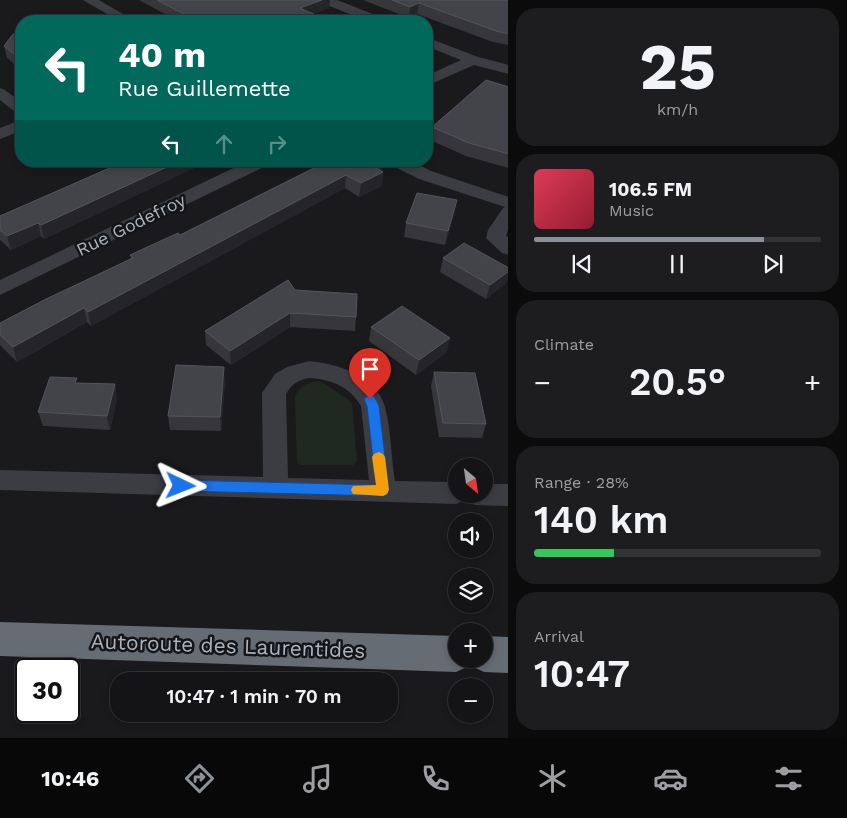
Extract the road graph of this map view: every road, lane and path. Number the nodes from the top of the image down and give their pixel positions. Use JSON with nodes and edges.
{"nodes":[{"id":1,"x":89,"y":0,"type":"edge"},
{"id":2,"x":326,"y":0,"type":"edge"},
{"id":3,"x":117,"y":15,"type":"edge"},
{"id":4,"x":363,"y":15,"type":"edge"},
{"id":5,"x":433,"y":44,"type":"edge"},
{"id":6,"x":473,"y":60,"type":"junction"},
{"id":7,"x":508,"y":70,"type":"edge"},
{"id":8,"x":433,"y":79,"type":"edge"},
{"id":9,"x":0,"y":94,"type":"edge"},
{"id":10,"x":15,"y":105,"type":"edge"},
{"id":11,"x":15,"y":128,"type":"edge"},
{"id":12,"x":0,"y":134,"type":"edge"},
{"id":13,"x":250,"y":167,"type":"edge"},
{"id":14,"x":409,"y":167,"type":"edge"},
{"id":15,"x":508,"y":203,"type":"edge"},
{"id":16,"x":508,"y":212,"type":"edge"},
{"id":17,"x":508,"y":249,"type":"edge"},
{"id":18,"x":0,"y":288,"type":"edge"},
{"id":19,"x":0,"y":480,"type":"edge"},
{"id":20,"x":276,"y":488,"type":"junction"},
{"id":21,"x":383,"y":490,"type":"junction"},
{"id":22,"x":448,"y":493,"type":"edge"},
{"id":23,"x":493,"y":495,"type":"edge"},
{"id":24,"x":508,"y":495,"type":"edge"},
{"id":25,"x":0,"y":639,"type":"edge"},
{"id":26,"x":448,"y":654,"type":"edge"},
{"id":27,"x":493,"y":654,"type":"edge"},
{"id":28,"x":508,"y":655,"type":"edge"}],
"edges":[{"from":1,"to":3,"type":"street"},
{"from":2,"to":4,"type":"street"},
{"from":5,"to":6,"type":"street"},
{"from":6,"to":7,"type":"street"},
{"from":6,"to":8,"type":"street"},
{"from":9,"to":10,"type":"street"},
{"from":11,"to":12,"type":"street"},
{"from":13,"to":18,"type":"street","name":"Rue Godefroy"},
{"from":14,"to":15,"type":"street"},
{"from":16,"to":17,"type":"street"},
{"from":19,"to":20,"type":"street"},
{"from":20,"to":21,"type":"street"},
{"from":20,"to":21,"type":"street"},
{"from":21,"to":22,"type":"street"},
{"from":23,"to":24,"type":"street"},
{"from":25,"to":26,"type":"highway","name":"Autoroute des Laurentides"},
{"from":27,"to":28,"type":"highway"}]}
